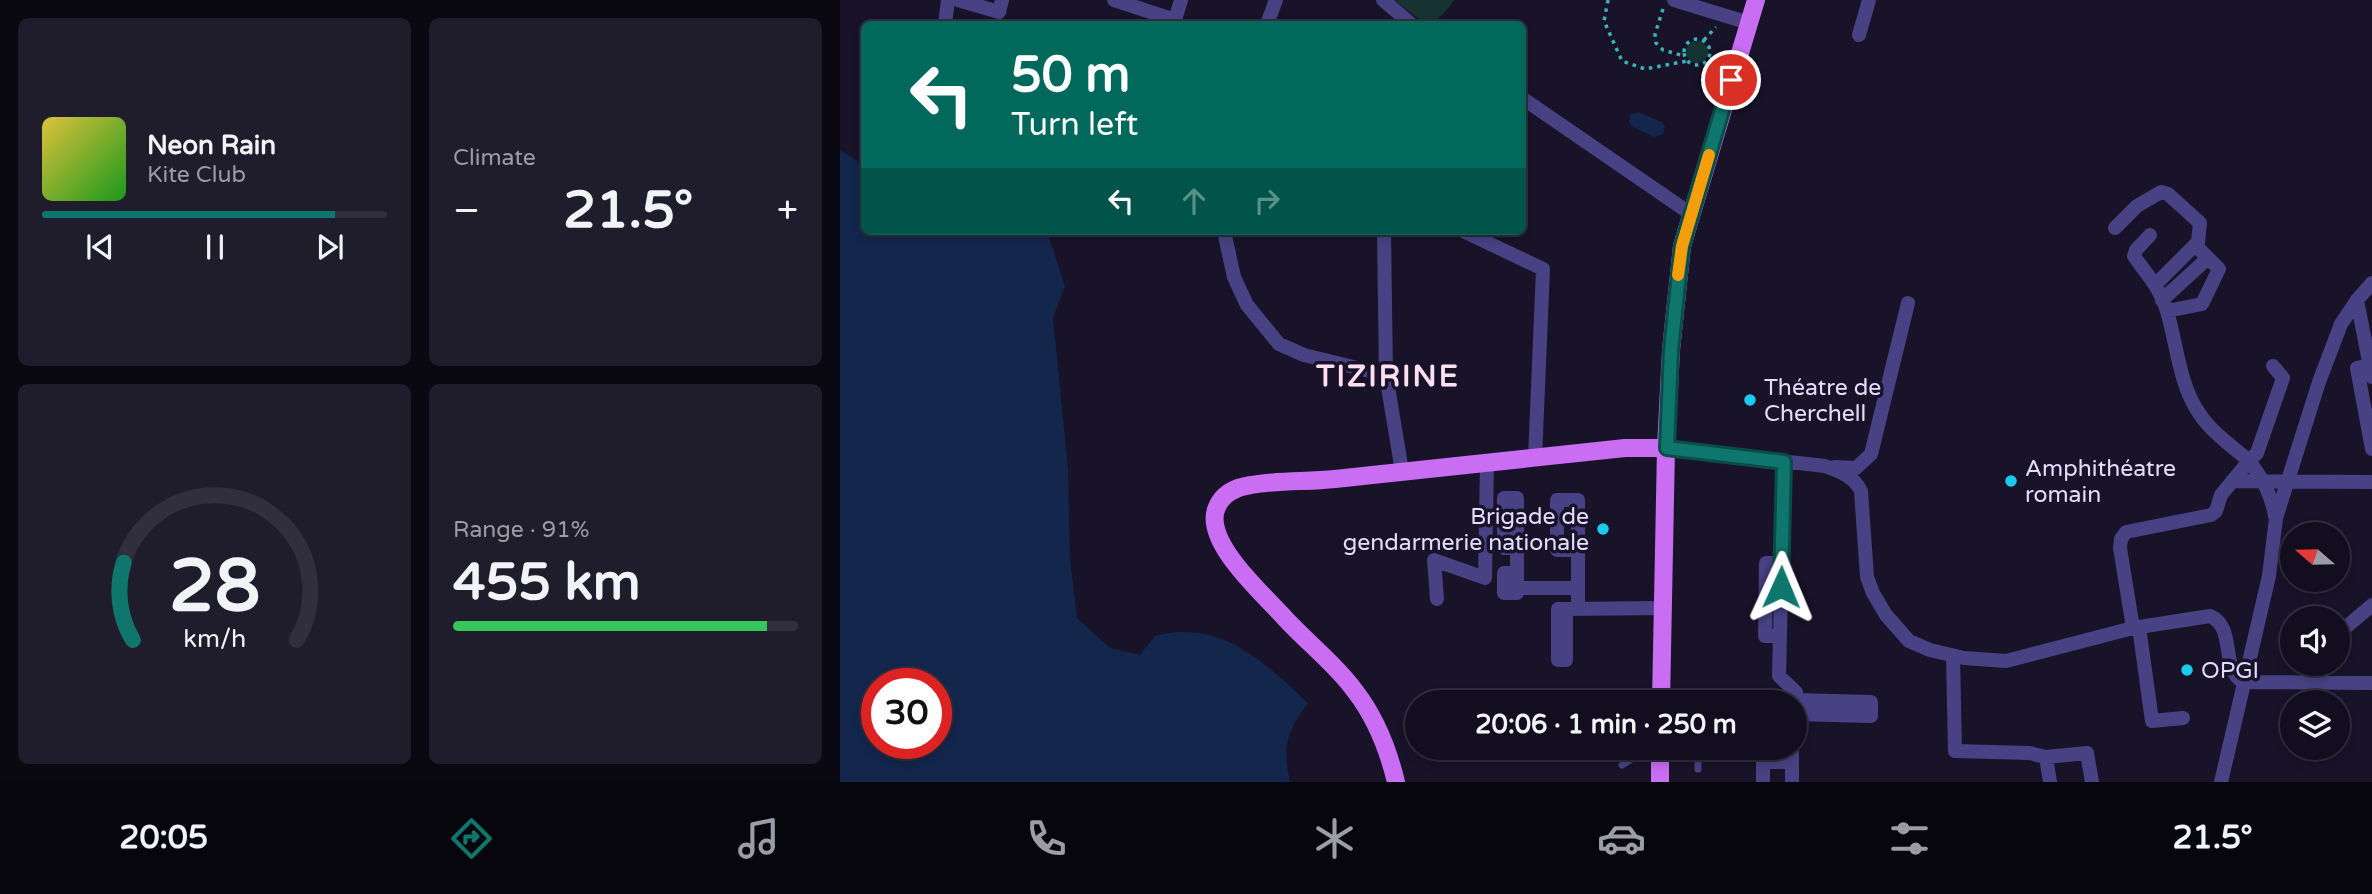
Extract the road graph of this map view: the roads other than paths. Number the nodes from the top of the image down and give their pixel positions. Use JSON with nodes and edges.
{"nodes":[{"id":1,"x":948,"y":0,"type":"edge"},
{"id":2,"x":958,"y":0,"type":"edge"},
{"id":3,"x":1114,"y":0,"type":"edge"},
{"id":4,"x":1181,"y":0,"type":"edge"},
{"id":5,"x":1276,"y":0,"type":"edge"},
{"id":6,"x":1383,"y":0,"type":"edge"},
{"id":7,"x":1674,"y":0,"type":"edge"},
{"id":8,"x":1756,"y":0,"type":"edge"},
{"id":9,"x":1869,"y":0,"type":"edge"},
{"id":10,"x":999,"y":12,"type":"edge"},
{"id":11,"x":945,"y":21,"type":"edge"},
{"id":12,"x":1171,"y":21,"type":"edge"},
{"id":13,"x":1174,"y":21,"type":"edge"},
{"id":14,"x":1268,"y":21,"type":"edge"},
{"id":15,"x":1407,"y":21,"type":"edge"},
{"id":16,"x":1749,"y":23,"type":"junction"},
{"id":17,"x":1859,"y":34,"type":"dead end"},
{"id":18,"x":1526,"y":101,"type":"edge"},
{"id":19,"x":1691,"y":214,"type":"junction"},
{"id":20,"x":2115,"y":228,"type":"dead end"},
{"id":21,"x":1225,"y":235,"type":"edge"},
{"id":22,"x":1384,"y":235,"type":"edge"},
{"id":23,"x":1471,"y":235,"type":"edge"},
{"id":24,"x":2150,"y":235,"type":"dead end"},
{"id":25,"x":2196,"y":246,"type":"junction"},
{"id":26,"x":2208,"y":257,"type":"junction"},
{"id":27,"x":2156,"y":284,"type":"junction"},
{"id":28,"x":2371,"y":286,"type":"edge"},
{"id":29,"x":2357,"y":300,"type":"junction"},
{"id":30,"x":1908,"y":303,"type":"dead end"},
{"id":31,"x":2165,"y":305,"type":"junction"},
{"id":32,"x":2273,"y":366,"type":"dead end"},
{"id":33,"x":2371,"y":371,"type":"edge"},
{"id":34,"x":1386,"y":375,"type":"junction"},
{"id":35,"x":1667,"y":448,"type":"junction"},
{"id":36,"x":2372,"y":449,"type":"edge"},
{"id":37,"x":1871,"y":454,"type":"junction"},
{"id":38,"x":1535,"y":458,"type":"junction"},
{"id":39,"x":2249,"y":461,"type":"junction"},
{"id":40,"x":1784,"y":462,"type":"junction"},
{"id":41,"x":1487,"y":463,"type":"junction"},
{"id":42,"x":1825,"y":466,"type":"junction"},
{"id":43,"x":1402,"y":471,"type":"junction"},
{"id":44,"x":2232,"y":481,"type":"junction"},
{"id":45,"x":2264,"y":481,"type":"junction"},
{"id":46,"x":2287,"y":481,"type":"junction"},
{"id":47,"x":2372,"y":482,"type":"edge"},
{"id":48,"x":1861,"y":498,"type":"junction"},
{"id":49,"x":2276,"y":518,"type":"junction"},
{"id":50,"x":1517,"y":548,"type":"dead end"},
{"id":51,"x":1578,"y":550,"type":"dead end"},
{"id":52,"x":1578,"y":588,"type":"junction"},
{"id":53,"x":1437,"y":599,"type":"dead end"},
{"id":54,"x":2372,"y":605,"type":"edge"},
{"id":55,"x":1664,"y":608,"type":"junction"},
{"id":56,"x":2350,"y":624,"type":"edge"},
{"id":57,"x":2136,"y":627,"type":"junction"},
{"id":58,"x":1953,"y":656,"type":"junction"},
{"id":59,"x":2320,"y":676,"type":"edge"},
{"id":60,"x":2243,"y":682,"type":"junction"},
{"id":61,"x":2318,"y":683,"type":"junction"},
{"id":62,"x":2372,"y":683,"type":"edge"},
{"id":63,"x":1661,"y":690,"type":"edge"},
{"id":64,"x":1794,"y":690,"type":"edge"},
{"id":65,"x":2183,"y":718,"type":"dead end"},
{"id":66,"x":2046,"y":757,"type":"junction"},
{"id":67,"x":1630,"y":760,"type":"edge"},
{"id":68,"x":1660,"y":760,"type":"edge"},
{"id":69,"x":1698,"y":760,"type":"edge"},
{"id":70,"x":1771,"y":760,"type":"edge"},
{"id":71,"x":1792,"y":760,"type":"edge"},
{"id":72,"x":1622,"y":765,"type":"dead end"},
{"id":73,"x":1698,"y":769,"type":"dead end"},
{"id":74,"x":1396,"y":782,"type":"edge"},
{"id":75,"x":1660,"y":782,"type":"edge"},
{"id":76,"x":1763,"y":782,"type":"edge"},
{"id":77,"x":1792,"y":782,"type":"edge"},
{"id":78,"x":2050,"y":782,"type":"edge"},
{"id":79,"x":2092,"y":782,"type":"edge"},
{"id":80,"x":2221,"y":782,"type":"edge"}],
"edges":[{"from":1,"to":11,"type":"street"},
{"from":2,"to":10,"type":"street"},
{"from":3,"to":12,"type":"street"},
{"from":4,"to":13,"type":"street"},
{"from":5,"to":14,"type":"street"},
{"from":6,"to":15,"type":"street"},
{"from":7,"to":16,"type":"street"},
{"from":8,"to":16,"type":"main road"},
{"from":9,"to":17,"type":"street"},
{"from":16,"to":19,"type":"main road"},
{"from":18,"to":19,"type":"street"},
{"from":19,"to":35,"type":"main road"},
{"from":20,"to":25,"type":"street"},
{"from":21,"to":34,"type":"street"},
{"from":22,"to":34,"type":"street"},
{"from":23,"to":38,"type":"street"},
{"from":24,"to":27,"type":"street"},
{"from":25,"to":26,"type":"street"},
{"from":25,"to":27,"type":"street"},
{"from":26,"to":31,"type":"street"},
{"from":26,"to":31,"type":"street"},
{"from":27,"to":31,"type":"street"},
{"from":28,"to":29,"type":"street"},
{"from":29,"to":33,"type":"street"},
{"from":29,"to":46,"type":"street"},
{"from":30,"to":37,"type":"street"},
{"from":31,"to":39,"type":"street"},
{"from":32,"to":39,"type":"street"},
{"from":33,"to":36,"type":"street"},
{"from":34,"to":43,"type":"street"},
{"from":35,"to":38,"type":"main road"},
{"from":35,"to":40,"type":"street"},
{"from":35,"to":55,"type":"main road"},
{"from":37,"to":42,"type":"street"},
{"from":37,"to":48,"type":"street"},
{"from":38,"to":41,"type":"main road"},
{"from":39,"to":44,"type":"street"},
{"from":39,"to":45,"type":"street"},
{"from":40,"to":42,"type":"street"},
{"from":40,"to":64,"type":"street"},
{"from":41,"to":43,"type":"main road"},
{"from":41,"to":53,"type":"street"},
{"from":42,"to":48,"type":"street"},
{"from":43,"to":74,"type":"main road"},
{"from":44,"to":45,"type":"street"},
{"from":44,"to":57,"type":"street"},
{"from":45,"to":46,"type":"street"},
{"from":45,"to":49,"type":"street"},
{"from":46,"to":47,"type":"street"},
{"from":46,"to":49,"type":"street"},
{"from":48,"to":58,"type":"street"},
{"from":49,"to":60,"type":"street"},
{"from":50,"to":52,"type":"street"},
{"from":51,"to":52,"type":"street"},
{"from":52,"to":55,"type":"street"},
{"from":54,"to":56,"type":"street"},
{"from":55,"to":63,"type":"main road"},
{"from":57,"to":58,"type":"street"},
{"from":57,"to":60,"type":"street"},
{"from":57,"to":65,"type":"street"},
{"from":58,"to":66,"type":"street"},
{"from":59,"to":61,"type":"street"},
{"from":60,"to":61,"type":"street"},
{"from":60,"to":80,"type":"street"},
{"from":61,"to":62,"type":"street"},
{"from":66,"to":78,"type":"street"},
{"from":66,"to":79,"type":"street"},
{"from":67,"to":72,"type":"lane"},
{"from":68,"to":75,"type":"main road"},
{"from":69,"to":73,"type":"lane"},
{"from":70,"to":76,"type":"street"},
{"from":71,"to":77,"type":"street"}]}
